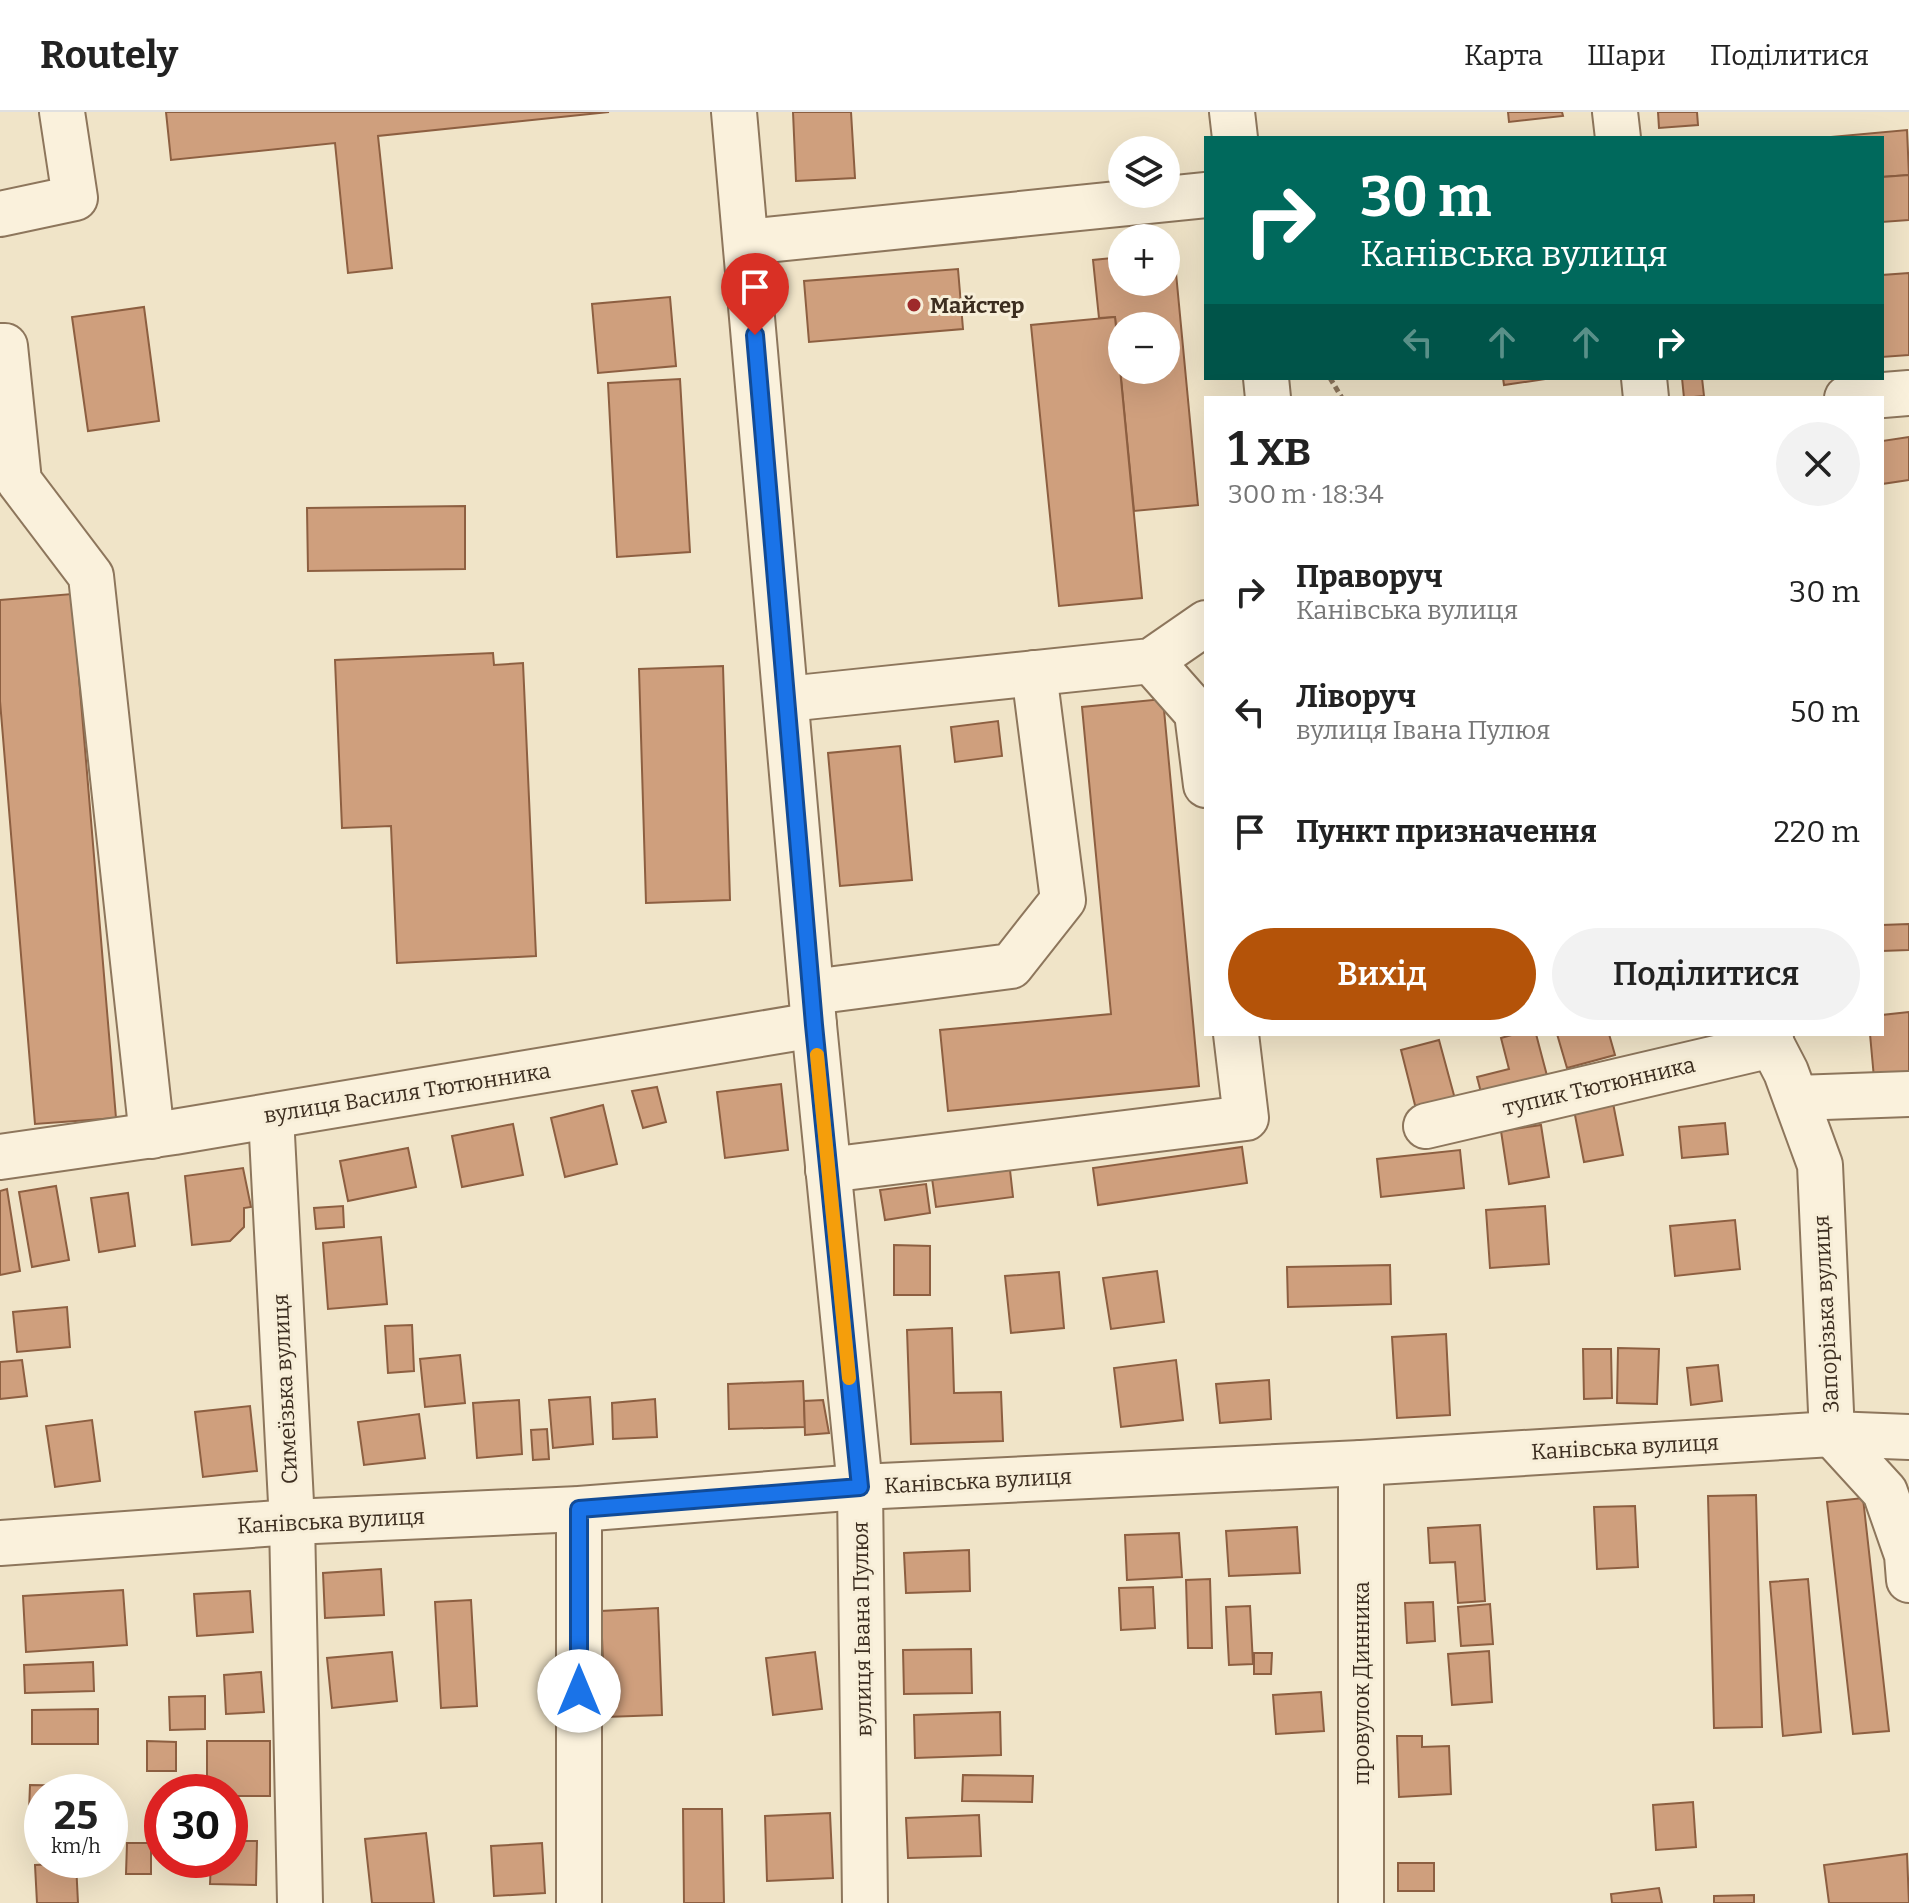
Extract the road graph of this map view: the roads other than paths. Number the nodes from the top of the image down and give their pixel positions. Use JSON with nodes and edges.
{"nodes":[{"id":1,"x":62,"y":112,"type":"edge"},
{"id":2,"x":734,"y":112,"type":"edge"},
{"id":3,"x":1232,"y":112,"type":"edge"},
{"id":4,"x":1615,"y":112,"type":"edge"},
{"id":5,"x":1235,"y":136,"type":"edge"},
{"id":6,"x":1618,"y":136,"type":"edge"},
{"id":7,"x":1204,"y":195,"type":"edge"},
{"id":8,"x":0,"y":214,"type":"edge"},
{"id":9,"x":747,"y":242,"type":"junction"},
{"id":10,"x":0,"y":346,"type":"edge"},
{"id":11,"x":1909,"y":393,"type":"edge"},
{"id":12,"x":1872,"y":396,"type":"edge"},
{"id":13,"x":1204,"y":624,"type":"edge"},
{"id":14,"x":1151,"y":661,"type":"junction"},
{"id":15,"x":1034,"y":673,"type":"junction"},
{"id":16,"x":787,"y":699,"type":"junction"},
{"id":17,"x":1204,"y":769,"type":"edge"},
{"id":18,"x":813,"y":1008,"type":"junction"},
{"id":19,"x":1236,"y":1036,"type":"edge"},
{"id":20,"x":1771,"y":1040,"type":"edge"},
{"id":21,"x":1909,"y":1094,"type":"edge"},
{"id":22,"x":1796,"y":1098,"type":"junction"},
{"id":23,"x":271,"y":1116,"type":"junction"},
{"id":24,"x":1426,"y":1126,"type":"dead end"},
{"id":25,"x":152,"y":1136,"type":"junction"},
{"id":26,"x":0,"y":1157,"type":"edge"},
{"id":27,"x":828,"y":1170,"type":"junction"},
{"id":28,"x":1832,"y":1434,"type":"junction"},
{"id":29,"x":1909,"y":1437,"type":"edge"},
{"id":30,"x":1361,"y":1463,"type":"junction"},
{"id":31,"x":860,"y":1487,"type":"junction"},
{"id":32,"x":579,"y":1509,"type":"junction"},
{"id":33,"x":292,"y":1522,"type":"junction"},
{"id":34,"x":0,"y":1543,"type":"edge"},
{"id":35,"x":1909,"y":1580,"type":"edge"},
{"id":36,"x":300,"y":1903,"type":"edge"},
{"id":37,"x":579,"y":1903,"type":"edge"},
{"id":38,"x":865,"y":1903,"type":"edge"},
{"id":39,"x":1361,"y":1903,"type":"edge"}],
"edges":[{"from":1,"to":8,"type":"street"},
{"from":2,"to":9,"type":"street","name":"вулиця Івана Пулюя"},
{"from":3,"to":5,"type":"street"},
{"from":4,"to":6,"type":"street"},
{"from":7,"to":9,"type":"street"},
{"from":9,"to":16,"type":"street","name":"вулиця Івана Пулюя"},
{"from":10,"to":25,"type":"street"},
{"from":11,"to":12,"type":"street"},
{"from":13,"to":14,"type":"street"},
{"from":14,"to":15,"type":"street"},
{"from":14,"to":17,"type":"street"},
{"from":15,"to":16,"type":"street"},
{"from":15,"to":18,"type":"street","name":"вулиця Василя Тютюнника"},
{"from":16,"to":18,"type":"street","name":"вулиця Івана Пулюя"},
{"from":18,"to":23,"type":"street","name":"вулиця Василя Тютюнника"},
{"from":18,"to":27,"type":"street","name":"вулиця Івана Пулюя"},
{"from":19,"to":27,"type":"street"},
{"from":20,"to":22,"type":"street","name":"Запорізька вулиця"},
{"from":20,"to":24,"type":"street","name":"тупик Тютюнника"},
{"from":21,"to":22,"type":"street"},
{"from":22,"to":28,"type":"street","name":"Запорізька вулиця"},
{"from":23,"to":25,"type":"street","name":"вулиця Василя Тютюнника"},
{"from":23,"to":33,"type":"street","name":"Симеїзька вулиця"},
{"from":25,"to":26,"type":"street","name":"вулиця Василя Тютюнника"},
{"from":27,"to":31,"type":"street","name":"вулиця Івана Пулюя"},
{"from":28,"to":29,"type":"street","name":"Канівська вулиця"},
{"from":28,"to":30,"type":"street","name":"Канівська вулиця"},
{"from":28,"to":35,"type":"street","name":"Запорізька вулиця"},
{"from":30,"to":31,"type":"street","name":"Канівська вулиця"},
{"from":30,"to":39,"type":"street","name":"провулок Динника"},
{"from":31,"to":32,"type":"street","name":"Канівська вулиця"},
{"from":31,"to":38,"type":"street","name":"вулиця Івана Пулюя"},
{"from":32,"to":33,"type":"street","name":"Канівська вулиця"},
{"from":32,"to":37,"type":"street"},
{"from":33,"to":34,"type":"street","name":"Канівська вулиця"},
{"from":33,"to":36,"type":"street","name":"Симеїзька вулиця"}]}
